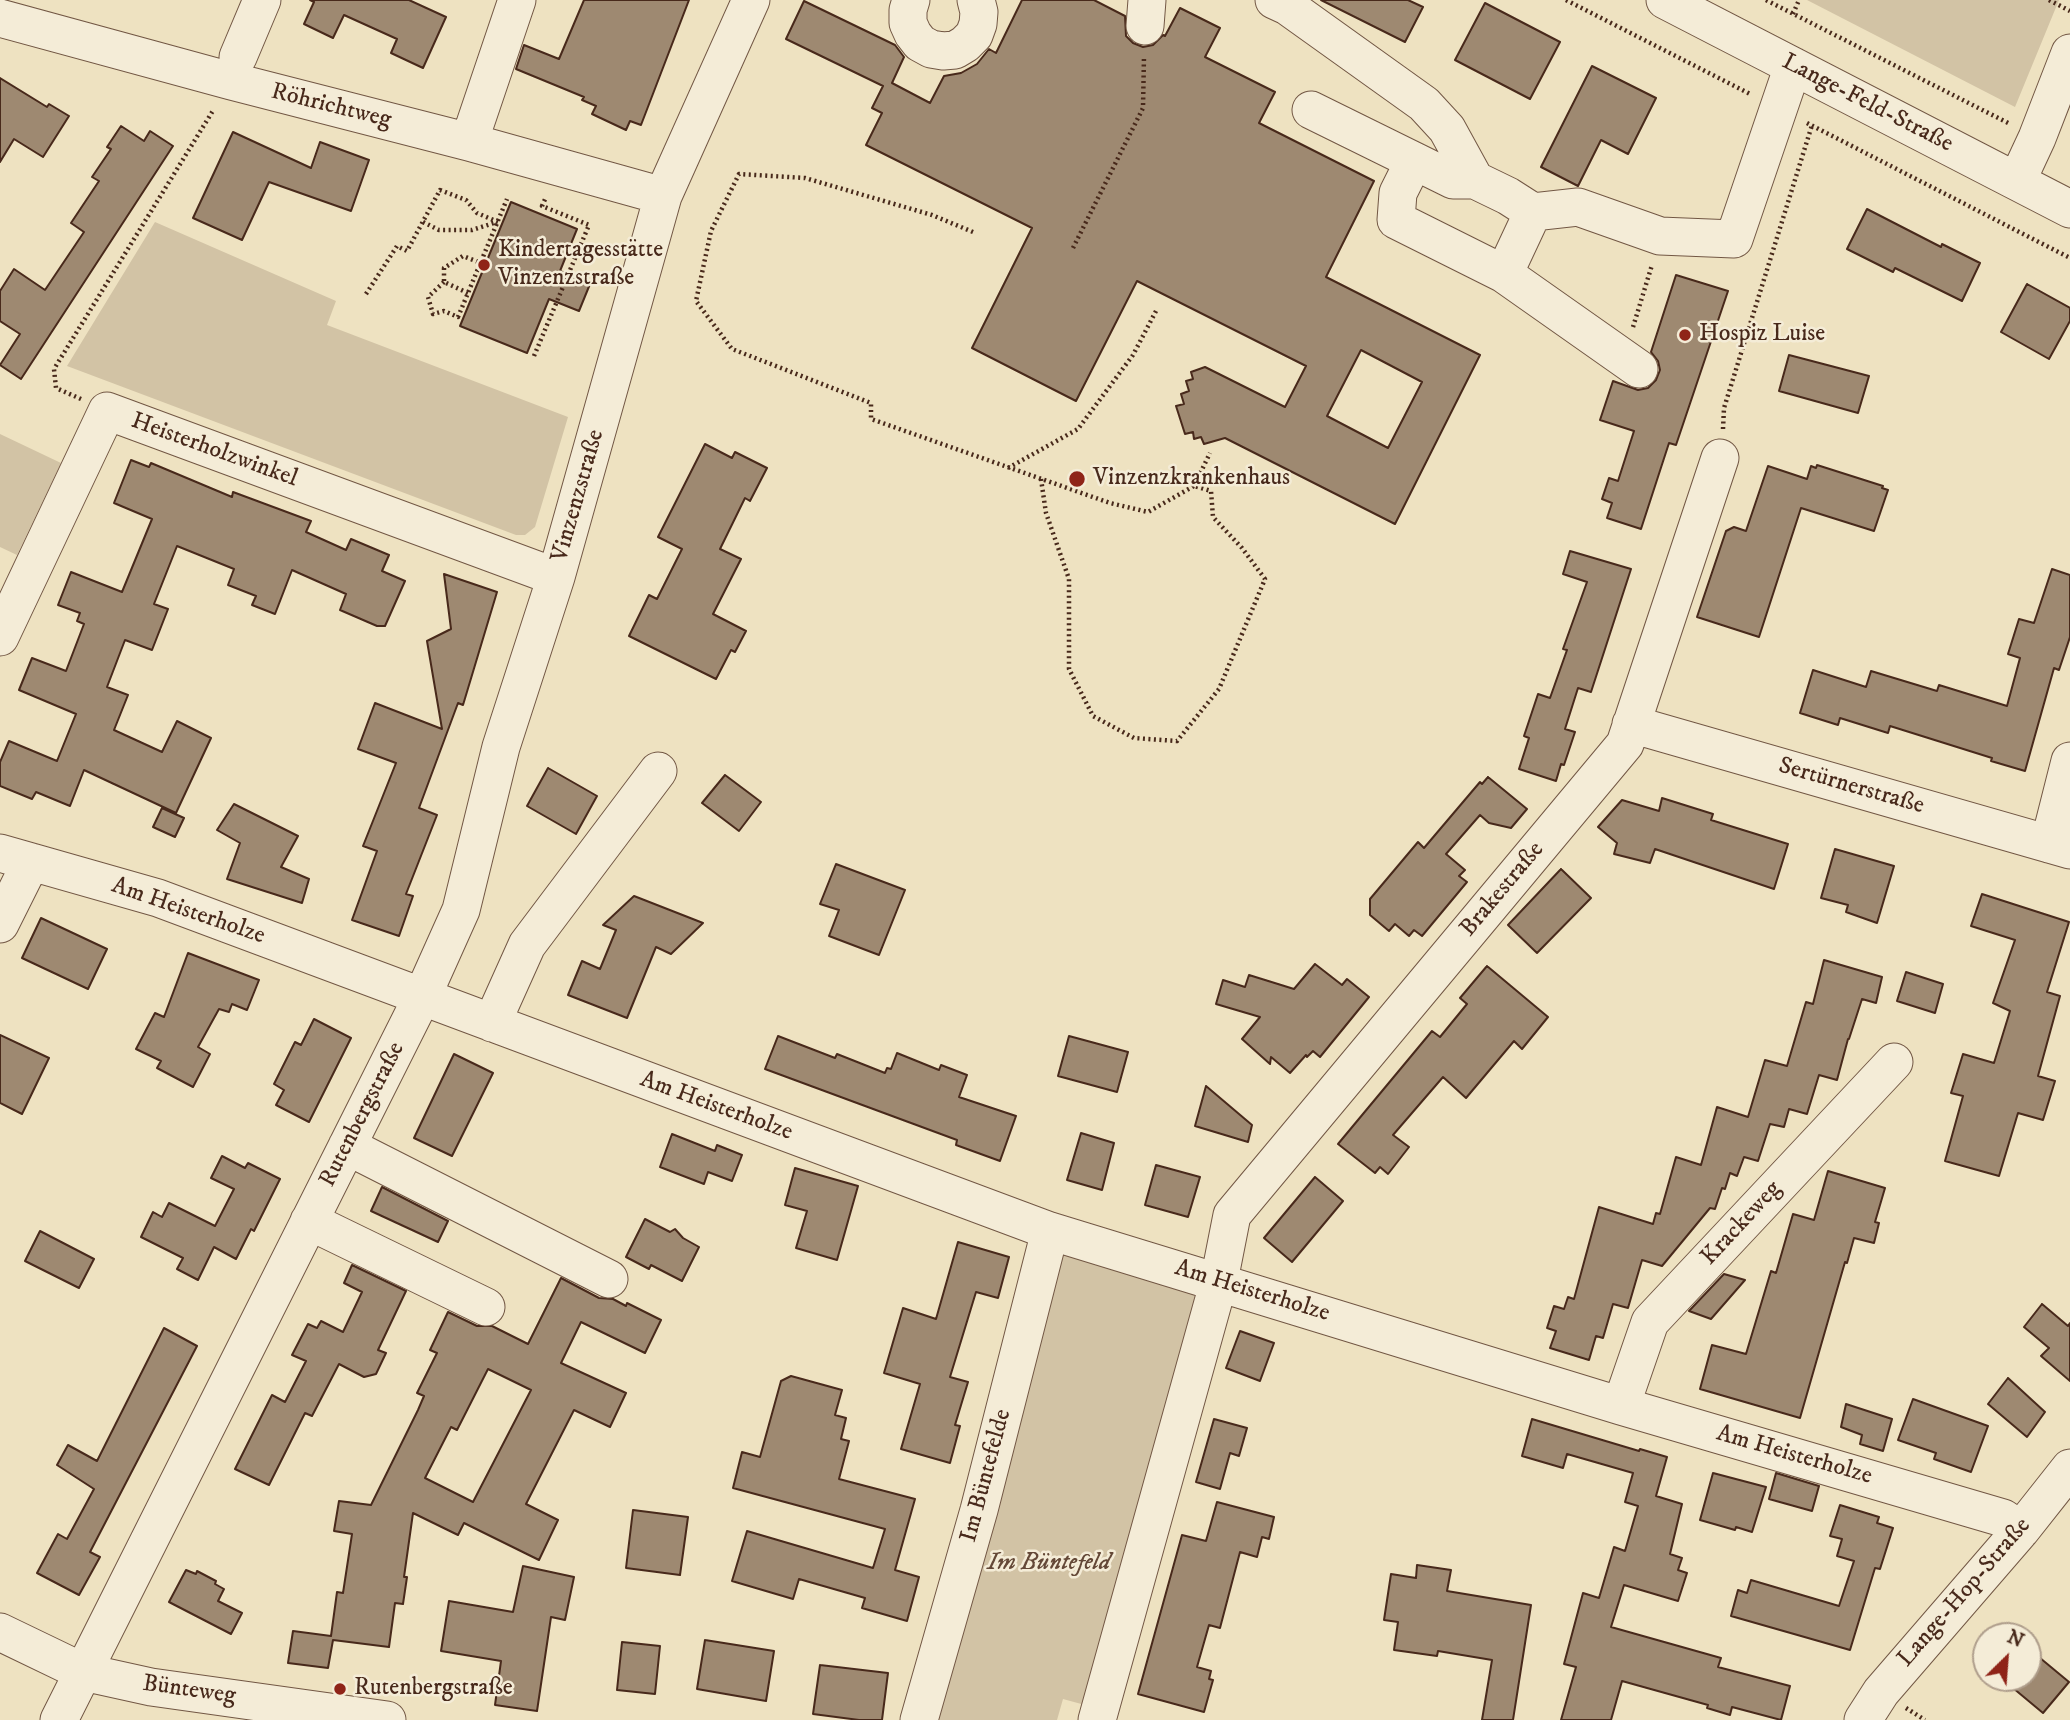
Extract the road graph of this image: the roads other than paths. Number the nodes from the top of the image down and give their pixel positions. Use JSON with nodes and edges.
{"nodes":[{"id":1,"x":261,"y":0,"type":"edge"},
{"id":2,"x":517,"y":0,"type":"edge"},
{"id":3,"x":751,"y":0,"type":"edge"},
{"id":4,"x":911,"y":0,"type":"edge"},
{"id":5,"x":976,"y":0,"type":"edge"},
{"id":6,"x":1274,"y":0,"type":"edge"},
{"id":7,"x":1665,"y":0,"type":"edge"},
{"id":8,"x":0,"y":18,"type":"edge"},
{"id":9,"x":2070,"y":53,"type":"edge"},
{"id":10,"x":1793,"y":66,"type":"junction"},
{"id":11,"x":235,"y":69,"type":"junction"},
{"id":12,"x":1311,"y":110,"type":"dead end"},
{"id":13,"x":468,"y":142,"type":"junction"},
{"id":14,"x":1414,"y":161,"type":"junction"},
{"id":15,"x":1475,"y":180,"type":"junction"},
{"id":16,"x":2017,"y":181,"type":"junction"},
{"id":17,"x":663,"y":196,"type":"junction"},
{"id":18,"x":2070,"y":209,"type":"edge"},
{"id":19,"x":1533,"y":212,"type":"junction"},
{"id":20,"x":1504,"y":274,"type":"junction"},
{"id":21,"x":1632,"y":364,"type":"road end"},
{"id":22,"x":1720,"y":458,"type":"road end"},
{"id":23,"x":556,"y":577,"type":"junction"},
{"id":24,"x":0,"y":637,"type":"edge"},
{"id":25,"x":1631,"y":724,"type":"junction"},
{"id":26,"x":2070,"y":761,"type":"edge"},
{"id":27,"x":658,"y":771,"type":"dead end"},
{"id":28,"x":2060,"y":847,"type":"edge"},
{"id":29,"x":15,"y":858,"type":"edge"},
{"id":30,"x":0,"y":924,"type":"edge"},
{"id":31,"x":422,"y":997,"type":"junction"},
{"id":32,"x":492,"y":1023,"type":"junction"},
{"id":33,"x":1894,"y":1062,"type":"dead end"},
{"id":34,"x":347,"y":1146,"type":"junction"},
{"id":35,"x":309,"y":1222,"type":"junction"},
{"id":36,"x":1050,"y":1231,"type":"junction"},
{"id":37,"x":609,"y":1279,"type":"dead end"},
{"id":38,"x":1219,"y":1281,"type":"junction"},
{"id":39,"x":486,"y":1307,"type":"dead end"},
{"id":40,"x":1621,"y":1406,"type":"junction"},
{"id":41,"x":2070,"y":1468,"type":"edge"},
{"id":42,"x":2021,"y":1530,"type":"junction"},
{"id":43,"x":0,"y":1632,"type":"edge"},
{"id":44,"x":83,"y":1672,"type":"junction"},
{"id":45,"x":59,"y":1720,"type":"edge"},
{"id":46,"x":387,"y":1720,"type":"edge"},
{"id":47,"x":919,"y":1720,"type":"edge"},
{"id":48,"x":1097,"y":1720,"type":"edge"},
{"id":49,"x":1863,"y":1720,"type":"edge"}],
"edges":[{"from":1,"to":11,"type":"street"},
{"from":2,"to":13,"type":"street"},
{"from":3,"to":17,"type":"street","name":"Vinzenzstraße"},
{"from":4,"to":5,"type":"street"},
{"from":6,"to":15,"type":"street"},
{"from":7,"to":10,"type":"street","name":"Lange-Feld-Straße"},
{"from":8,"to":11,"type":"street","name":"Röhrichtweg"},
{"from":9,"to":16,"type":"street"},
{"from":10,"to":16,"type":"street","name":"Lange-Feld-Straße"},
{"from":10,"to":19,"type":"street"},
{"from":11,"to":13,"type":"street","name":"Röhrichtweg"},
{"from":12,"to":14,"type":"street"},
{"from":13,"to":17,"type":"street","name":"Röhrichtweg"},
{"from":14,"to":15,"type":"street"},
{"from":14,"to":20,"type":"street"},
{"from":15,"to":19,"type":"street"},
{"from":16,"to":18,"type":"street","name":"Lange-Feld-Straße"},
{"from":17,"to":23,"type":"street","name":"Vinzenzstraße"},
{"from":19,"to":20,"type":"street"},
{"from":20,"to":21,"type":"street"},
{"from":22,"to":25,"type":"street","name":"Brakestraße"},
{"from":23,"to":24,"type":"street","name":"Heisterholzwinkel"},
{"from":23,"to":31,"type":"street","name":"Vinzenzstraße"},
{"from":25,"to":28,"type":"street","name":"Sertürnerstraße"},
{"from":25,"to":38,"type":"street","name":"Brakestraße"},
{"from":26,"to":28,"type":"street"},
{"from":27,"to":32,"type":"street"},
{"from":29,"to":30,"type":"street"},
{"from":29,"to":31,"type":"street","name":"Am Heisterholze"},
{"from":31,"to":32,"type":"street","name":"Am Heisterholze"},
{"from":31,"to":34,"type":"street","name":"Rutenbergstraße"},
{"from":32,"to":36,"type":"street","name":"Am Heisterholze"},
{"from":33,"to":40,"type":"street","name":"Krackeweg"},
{"from":34,"to":35,"type":"street","name":"Rutenbergstraße"},
{"from":34,"to":37,"type":"street"},
{"from":35,"to":39,"type":"street"},
{"from":35,"to":44,"type":"street","name":"Rutenbergstraße"},
{"from":36,"to":38,"type":"street","name":"Am Heisterholze"},
{"from":36,"to":47,"type":"street","name":"Im Büntefelde"},
{"from":38,"to":40,"type":"street","name":"Am Heisterholze"},
{"from":38,"to":48,"type":"street"},
{"from":40,"to":42,"type":"street","name":"Am Heisterholze"},
{"from":41,"to":42,"type":"street","name":"Lange-Hop-Straße"},
{"from":42,"to":49,"type":"street","name":"Lange-Hop-Straße"},
{"from":43,"to":44,"type":"street","name":"Bünteweg"},
{"from":44,"to":45,"type":"street","name":"Rutenbergstraße"},
{"from":44,"to":46,"type":"street","name":"Bünteweg"}]}
